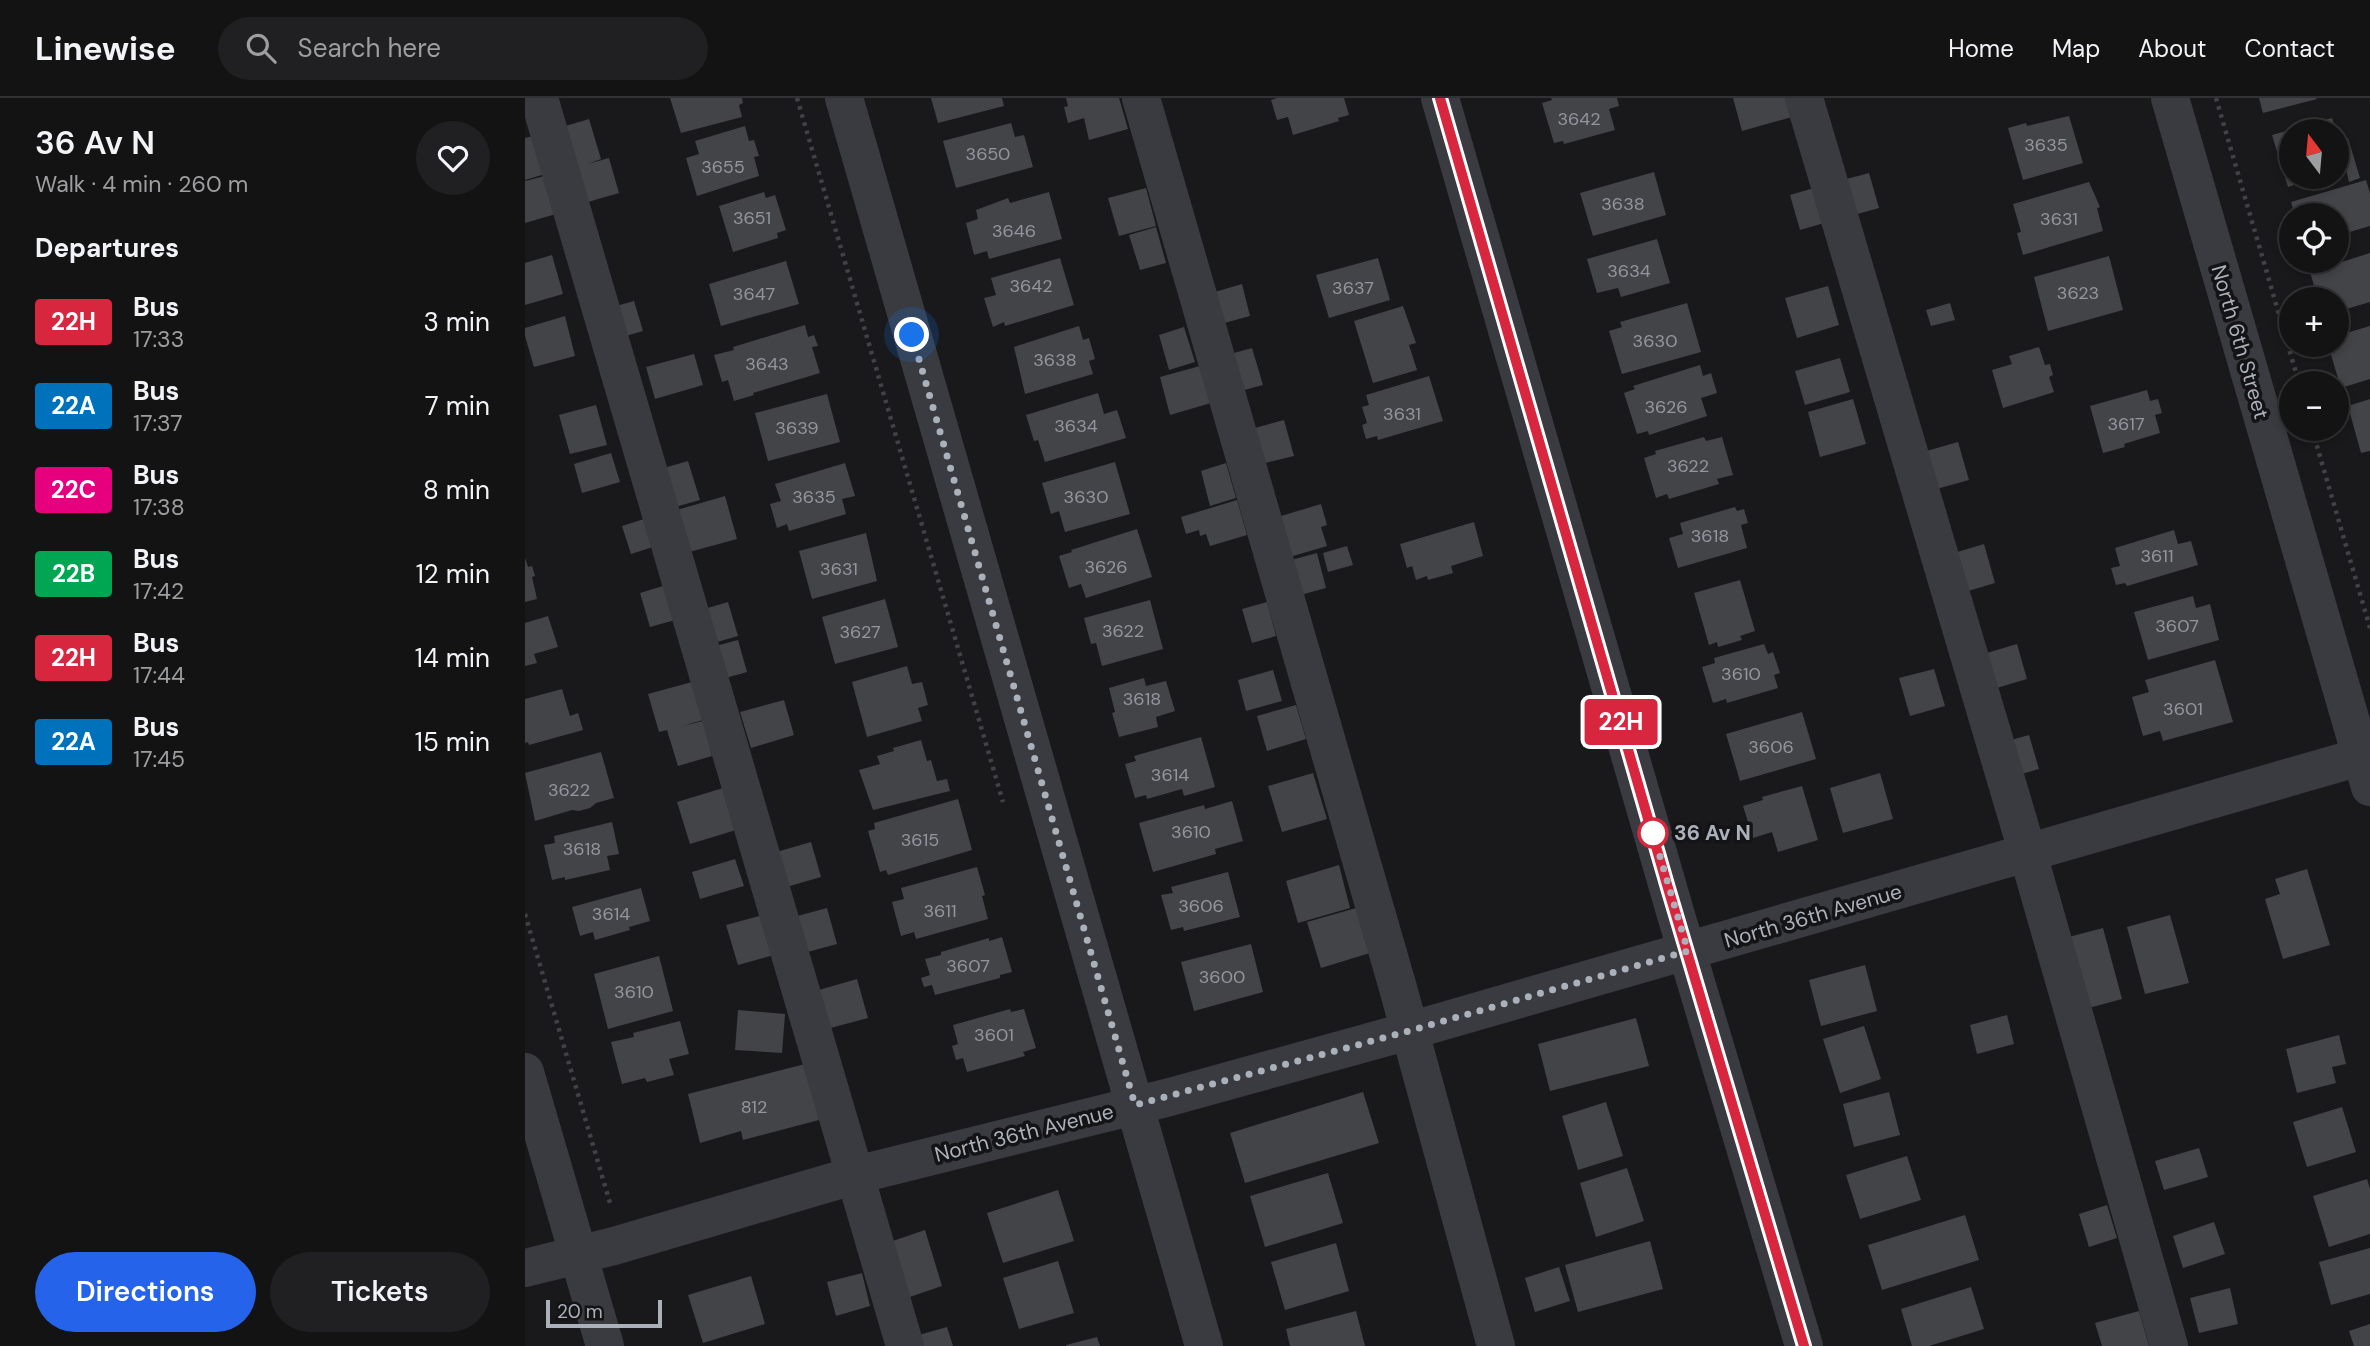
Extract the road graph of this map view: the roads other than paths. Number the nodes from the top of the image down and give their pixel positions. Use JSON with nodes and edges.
{"nodes":[{"id":1,"x":539,"y":98,"type":"edge"},
{"id":2,"x":843,"y":98,"type":"edge"},
{"id":3,"x":1141,"y":98,"type":"edge"},
{"id":4,"x":1440,"y":98,"type":"edge"},
{"id":5,"x":1804,"y":98,"type":"edge"},
{"id":6,"x":2169,"y":98,"type":"edge"},
{"id":7,"x":2367,"y":766,"type":"edge"},
{"id":8,"x":2028,"y":854,"type":"junction"},
{"id":9,"x":1688,"y":951,"type":"junction"},
{"id":10,"x":1409,"y":1031,"type":"junction"},
{"id":11,"x":525,"y":1072,"type":"edge"},
{"id":12,"x":1135,"y":1105,"type":"junction"},
{"id":13,"x":856,"y":1175,"type":"junction"},
{"id":14,"x":577,"y":1256,"type":"junction"},
{"id":15,"x":525,"y":1268,"type":"edge"},
{"id":16,"x":605,"y":1346,"type":"edge"},
{"id":17,"x":905,"y":1346,"type":"edge"},
{"id":18,"x":1204,"y":1346,"type":"edge"},
{"id":19,"x":1496,"y":1346,"type":"edge"},
{"id":20,"x":1804,"y":1346,"type":"edge"},
{"id":21,"x":2169,"y":1346,"type":"edge"}],
"edges":[{"from":1,"to":13,"type":"street"},
{"from":2,"to":12,"type":"street"},
{"from":3,"to":10,"type":"street"},
{"from":4,"to":9,"type":"street"},
{"from":5,"to":8,"type":"street"},
{"from":6,"to":7,"type":"street","name":"North 6th Street"},
{"from":7,"to":8,"type":"street","name":"North 36th Avenue"},
{"from":8,"to":9,"type":"street","name":"North 36th Avenue"},
{"from":8,"to":21,"type":"street"},
{"from":9,"to":10,"type":"street","name":"North 36th Avenue"},
{"from":9,"to":20,"type":"street"},
{"from":10,"to":12,"type":"street","name":"North 36th Avenue"},
{"from":10,"to":19,"type":"street"},
{"from":11,"to":14,"type":"street"},
{"from":12,"to":13,"type":"street","name":"North 36th Avenue"},
{"from":12,"to":18,"type":"street"},
{"from":13,"to":14,"type":"street","name":"North 36th Avenue"},
{"from":13,"to":17,"type":"street"},
{"from":14,"to":15,"type":"street","name":"North 36th Avenue"},
{"from":14,"to":16,"type":"street"}]}
